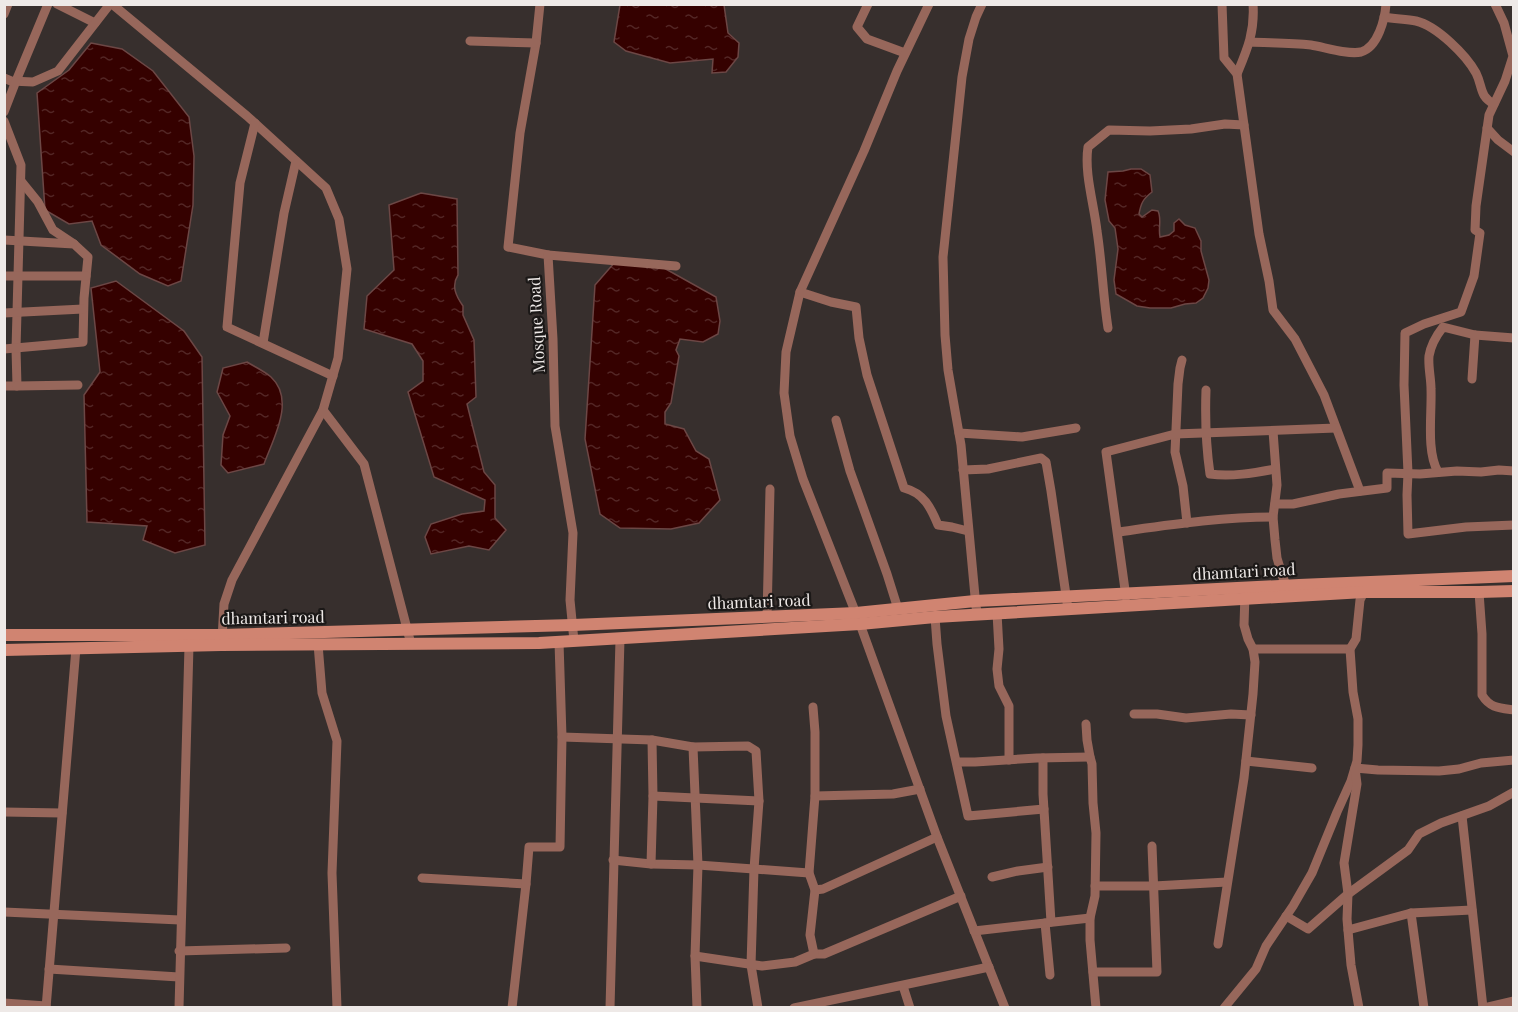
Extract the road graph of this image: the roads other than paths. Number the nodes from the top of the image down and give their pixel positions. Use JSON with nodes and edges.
{"nodes":[{"id":1,"x":8,"y":4,"type":"edge"},
{"id":2,"x":48,"y":4,"type":"edge"},
{"id":3,"x":57,"y":4,"type":"edge"},
{"id":4,"x":111,"y":4,"type":"edge"},
{"id":5,"x":540,"y":4,"type":"edge"},
{"id":6,"x":868,"y":4,"type":"edge"},
{"id":7,"x":929,"y":4,"type":"edge"},
{"id":8,"x":982,"y":4,"type":"edge"},
{"id":9,"x":1222,"y":4,"type":"edge"},
{"id":10,"x":1253,"y":4,"type":"edge"},
{"id":11,"x":1386,"y":4,"type":"edge"},
{"id":12,"x":1495,"y":4,"type":"edge"},
{"id":13,"x":4,"y":14,"type":"edge"},
{"id":14,"x":1384,"y":17,"type":"junction"},
{"id":15,"x":95,"y":23,"type":"junction"},
{"id":16,"x":470,"y":41,"type":"dead end"},
{"id":17,"x":1250,"y":42,"type":"junction"},
{"id":18,"x":536,"y":43,"type":"junction"},
{"id":19,"x":905,"y":53,"type":"junction"},
{"id":20,"x":1237,"y":74,"type":"junction"},
{"id":21,"x":4,"y":78,"type":"edge"},
{"id":22,"x":11,"y":85,"type":"edge"},
{"id":23,"x":1494,"y":104,"type":"junction"},
{"id":24,"x":4,"y":112,"type":"edge"},
{"id":25,"x":4,"y":121,"type":"edge"},
{"id":26,"x":255,"y":123,"type":"junction"},
{"id":27,"x":1244,"y":125,"type":"junction"},
{"id":28,"x":1487,"y":128,"type":"junction"},
{"id":29,"x":1514,"y":152,"type":"edge"},
{"id":30,"x":296,"y":161,"type":"junction"},
{"id":31,"x":21,"y":181,"type":"junction"},
{"id":32,"x":4,"y":240,"type":"edge"},
{"id":33,"x":19,"y":240,"type":"junction"},
{"id":34,"x":74,"y":244,"type":"junction"},
{"id":35,"x":548,"y":255,"type":"junction"},
{"id":36,"x":676,"y":266,"type":"dead end"},
{"id":37,"x":4,"y":276,"type":"edge"},
{"id":38,"x":86,"y":276,"type":"junction"},
{"id":39,"x":18,"y":277,"type":"junction"},
{"id":40,"x":800,"y":292,"type":"junction"},
{"id":41,"x":83,"y":309,"type":"junction"},
{"id":42,"x":17,"y":312,"type":"junction"},
{"id":43,"x":4,"y":313,"type":"edge"},
{"id":44,"x":1108,"y":328,"type":"dead end"},
{"id":45,"x":1475,"y":334,"type":"junction"},
{"id":46,"x":1514,"y":338,"type":"edge"},
{"id":47,"x":263,"y":343,"type":"junction"},
{"id":48,"x":4,"y":349,"type":"edge"},
{"id":49,"x":16,"y":349,"type":"junction"},
{"id":50,"x":1182,"y":360,"type":"dead end"},
{"id":51,"x":333,"y":376,"type":"junction"},
{"id":52,"x":1472,"y":379,"type":"dead end"},
{"id":53,"x":78,"y":385,"type":"dead end"},
{"id":54,"x":4,"y":386,"type":"edge"},
{"id":55,"x":17,"y":387,"type":"junction"},
{"id":56,"x":1206,"y":390,"type":"dead end"},
{"id":57,"x":323,"y":410,"type":"junction"},
{"id":58,"x":836,"y":420,"type":"dead end"},
{"id":59,"x":1076,"y":428,"type":"dead end"},
{"id":60,"x":1336,"y":428,"type":"junction"},
{"id":61,"x":1273,"y":431,"type":"junction"},
{"id":62,"x":959,"y":433,"type":"junction"},
{"id":63,"x":1206,"y":433,"type":"junction"},
{"id":64,"x":1175,"y":434,"type":"junction"},
{"id":65,"x":1275,"y":469,"type":"junction"},
{"id":66,"x":963,"y":470,"type":"junction"},
{"id":67,"x":1514,"y":471,"type":"edge"},
{"id":68,"x":1438,"y":472,"type":"junction"},
{"id":69,"x":1408,"y":473,"type":"junction"},
{"id":70,"x":770,"y":489,"type":"dead end"},
{"id":71,"x":1360,"y":491,"type":"junction"},
{"id":72,"x":1275,"y":504,"type":"junction"},
{"id":73,"x":1274,"y":517,"type":"junction"},
{"id":74,"x":1187,"y":523,"type":"junction"},
{"id":75,"x":1514,"y":525,"type":"edge"},
{"id":76,"x":968,"y":531,"type":"junction"},
{"id":77,"x":1118,"y":532,"type":"junction"},
{"id":78,"x":1514,"y":576,"type":"edge"},
{"id":79,"x":1289,"y":591,"type":"junction"},
{"id":80,"x":1514,"y":591,"type":"edge"},
{"id":81,"x":1364,"y":592,"type":"junction"},
{"id":82,"x":1479,"y":592,"type":"junction"},
{"id":83,"x":1245,"y":593,"type":"junction"},
{"id":84,"x":1126,"y":600,"type":"junction"},
{"id":85,"x":975,"y":601,"type":"junction"},
{"id":86,"x":1067,"y":603,"type":"junction"},
{"id":87,"x":898,"y":609,"type":"junction"},
{"id":88,"x":997,"y":613,"type":"junction"},
{"id":89,"x":978,"y":614,"type":"junction"},
{"id":90,"x":935,"y":616,"type":"junction"},
{"id":91,"x":767,"y":617,"type":"junction"},
{"id":92,"x":858,"y":619,"type":"junction"},
{"id":93,"x":573,"y":625,"type":"junction"},
{"id":94,"x":407,"y":630,"type":"junction"},
{"id":95,"x":4,"y":635,"type":"edge"},
{"id":96,"x":620,"y":639,"type":"junction"},
{"id":97,"x":221,"y":640,"type":"junction"},
{"id":98,"x":574,"y":641,"type":"junction"},
{"id":99,"x":559,"y":642,"type":"junction"},
{"id":100,"x":318,"y":644,"type":"junction"},
{"id":101,"x":411,"y":644,"type":"junction"},
{"id":102,"x":189,"y":646,"type":"junction"},
{"id":103,"x":76,"y":648,"type":"junction"},
{"id":104,"x":1253,"y":649,"type":"junction"},
{"id":105,"x":1350,"y":649,"type":"junction"},
{"id":106,"x":4,"y":650,"type":"edge"},
{"id":107,"x":813,"y":707,"type":"dead end"},
{"id":108,"x":1514,"y":710,"type":"edge"},
{"id":109,"x":1134,"y":714,"type":"dead end"},
{"id":110,"x":1251,"y":715,"type":"junction"},
{"id":111,"x":1086,"y":724,"type":"dead end"},
{"id":112,"x":562,"y":737,"type":"junction"},
{"id":113,"x":617,"y":739,"type":"junction"},
{"id":114,"x":652,"y":740,"type":"junction"},
{"id":115,"x":693,"y":747,"type":"junction"},
{"id":116,"x":1043,"y":758,"type":"junction"},
{"id":117,"x":1090,"y":758,"type":"junction"},
{"id":118,"x":1009,"y":760,"type":"junction"},
{"id":119,"x":1514,"y":760,"type":"edge"},
{"id":120,"x":1246,"y":761,"type":"junction"},
{"id":121,"x":957,"y":762,"type":"junction"},
{"id":122,"x":1312,"y":768,"type":"dead end"},
{"id":123,"x":1355,"y":768,"type":"junction"},
{"id":124,"x":920,"y":789,"type":"junction"},
{"id":125,"x":1514,"y":792,"type":"edge"},
{"id":126,"x":652,"y":796,"type":"junction"},
{"id":127,"x":814,"y":796,"type":"junction"},
{"id":128,"x":695,"y":797,"type":"junction"},
{"id":129,"x":759,"y":801,"type":"junction"},
{"id":130,"x":1044,"y":809,"type":"junction"},
{"id":131,"x":4,"y":812,"type":"edge"},
{"id":132,"x":62,"y":813,"type":"junction"},
{"id":133,"x":1462,"y":816,"type":"junction"},
{"id":134,"x":937,"y":837,"type":"junction"},
{"id":135,"x":1152,"y":846,"type":"dead end"},
{"id":136,"x":613,"y":860,"type":"junction"},
{"id":137,"x":651,"y":864,"type":"junction"},
{"id":138,"x":698,"y":865,"type":"junction"},
{"id":139,"x":1048,"y":867,"type":"junction"},
{"id":140,"x":754,"y":869,"type":"junction"},
{"id":141,"x":809,"y":873,"type":"junction"},
{"id":142,"x":992,"y":877,"type":"dead end"},
{"id":143,"x":422,"y":878,"type":"dead end"},
{"id":144,"x":1227,"y":882,"type":"junction"},
{"id":145,"x":526,"y":884,"type":"junction"},
{"id":146,"x":1095,"y":886,"type":"junction"},
{"id":147,"x":1154,"y":886,"type":"junction"},
{"id":148,"x":814,"y":890,"type":"junction"},
{"id":149,"x":1348,"y":894,"type":"junction"},
{"id":150,"x":961,"y":896,"type":"junction"},
{"id":151,"x":1472,"y":910,"type":"junction"},
{"id":152,"x":4,"y":912,"type":"edge"},
{"id":153,"x":1411,"y":912,"type":"junction"},
{"id":154,"x":54,"y":915,"type":"junction"},
{"id":155,"x":1286,"y":916,"type":"junction"},
{"id":156,"x":1090,"y":918,"type":"junction"},
{"id":157,"x":180,"y":920,"type":"junction"},
{"id":158,"x":1048,"y":922,"type":"junction"},
{"id":159,"x":1348,"y":930,"type":"junction"},
{"id":160,"x":974,"y":931,"type":"junction"},
{"id":161,"x":1218,"y":944,"type":"dead end"},
{"id":162,"x":286,"y":948,"type":"dead end"},
{"id":163,"x":179,"y":951,"type":"junction"},
{"id":164,"x":814,"y":954,"type":"junction"},
{"id":165,"x":695,"y":956,"type":"junction"},
{"id":166,"x":751,"y":965,"type":"junction"},
{"id":167,"x":989,"y":967,"type":"junction"},
{"id":168,"x":49,"y":969,"type":"junction"},
{"id":169,"x":1093,"y":972,"type":"junction"},
{"id":170,"x":1050,"y":975,"type":"dead end"},
{"id":171,"x":179,"y":977,"type":"junction"},
{"id":172,"x":903,"y":986,"type":"junction"},
{"id":173,"x":1514,"y":1001,"type":"edge"},
{"id":174,"x":4,"y":1003,"type":"edge"},
{"id":175,"x":1502,"y":1006,"type":"edge"},
{"id":176,"x":46,"y":1007,"type":"edge"},
{"id":177,"x":178,"y":1008,"type":"edge"},
{"id":178,"x":337,"y":1008,"type":"edge"},
{"id":179,"x":512,"y":1008,"type":"edge"},
{"id":180,"x":609,"y":1008,"type":"edge"},
{"id":181,"x":697,"y":1008,"type":"edge"},
{"id":182,"x":758,"y":1008,"type":"edge"},
{"id":183,"x":794,"y":1008,"type":"edge"},
{"id":184,"x":910,"y":1008,"type":"edge"},
{"id":185,"x":1005,"y":1008,"type":"edge"},
{"id":186,"x":1096,"y":1008,"type":"edge"},
{"id":187,"x":1224,"y":1008,"type":"edge"},
{"id":188,"x":1359,"y":1008,"type":"edge"},
{"id":189,"x":1424,"y":1008,"type":"edge"},
{"id":190,"x":1483,"y":1008,"type":"edge"}],
"edges":[{"from":1,"to":13,"type":"street"},
{"from":2,"to":22,"type":"street"},
{"from":3,"to":15,"type":"street"},
{"from":4,"to":15,"type":"street"},
{"from":4,"to":26,"type":"street"},
{"from":5,"to":18,"type":"street","name":"Mosque Road"},
{"from":6,"to":19,"type":"street"},
{"from":7,"to":19,"type":"street"},
{"from":8,"to":62,"type":"street"},
{"from":9,"to":20,"type":"street"},
{"from":10,"to":17,"type":"street"},
{"from":11,"to":14,"type":"street"},
{"from":12,"to":23,"type":"street"},
{"from":14,"to":17,"type":"street"},
{"from":14,"to":23,"type":"street"},
{"from":15,"to":22,"type":"street"},
{"from":16,"to":18,"type":"street"},
{"from":17,"to":20,"type":"street"},
{"from":18,"to":35,"type":"street","name":"Mosque Road"},
{"from":19,"to":40,"type":"street"},
{"from":20,"to":27,"type":"street"},
{"from":21,"to":22,"type":"street"},
{"from":22,"to":24,"type":"street"},
{"from":23,"to":28,"type":"street"},
{"from":25,"to":31,"type":"street"},
{"from":26,"to":30,"type":"street"},
{"from":26,"to":47,"type":"street"},
{"from":27,"to":44,"type":"street"},
{"from":27,"to":60,"type":"street"},
{"from":28,"to":29,"type":"street"},
{"from":28,"to":69,"type":"street"},
{"from":30,"to":47,"type":"street"},
{"from":30,"to":51,"type":"street"},
{"from":31,"to":33,"type":"street"},
{"from":31,"to":34,"type":"street"},
{"from":32,"to":33,"type":"street"},
{"from":33,"to":34,"type":"street"},
{"from":33,"to":39,"type":"street"},
{"from":34,"to":38,"type":"street"},
{"from":35,"to":36,"type":"street"},
{"from":35,"to":93,"type":"street","name":"Mosque Road"},
{"from":37,"to":39,"type":"street"},
{"from":38,"to":39,"type":"street"},
{"from":38,"to":41,"type":"street"},
{"from":39,"to":42,"type":"street"},
{"from":40,"to":76,"type":"street"},
{"from":40,"to":92,"type":"street"},
{"from":41,"to":42,"type":"street"},
{"from":41,"to":49,"type":"street"},
{"from":42,"to":43,"type":"street"},
{"from":42,"to":49,"type":"street"},
{"from":45,"to":46,"type":"street"},
{"from":45,"to":52,"type":"street"},
{"from":45,"to":68,"type":"street"},
{"from":47,"to":51,"type":"street"},
{"from":48,"to":49,"type":"street"},
{"from":49,"to":55,"type":"street"},
{"from":50,"to":64,"type":"street"},
{"from":51,"to":57,"type":"street"},
{"from":53,"to":55,"type":"street"},
{"from":54,"to":55,"type":"street"},
{"from":56,"to":63,"type":"street"},
{"from":57,"to":94,"type":"street"},
{"from":57,"to":97,"type":"street"},
{"from":58,"to":87,"type":"street"},
{"from":59,"to":62,"type":"street"},
{"from":60,"to":61,"type":"street"},
{"from":60,"to":71,"type":"street"},
{"from":61,"to":63,"type":"street"},
{"from":61,"to":65,"type":"street"},
{"from":62,"to":66,"type":"street"},
{"from":63,"to":64,"type":"street"},
{"from":63,"to":65,"type":"street"},
{"from":64,"to":74,"type":"street"},
{"from":64,"to":77,"type":"street"},
{"from":65,"to":72,"type":"street"},
{"from":66,"to":76,"type":"street"},
{"from":66,"to":86,"type":"street"},
{"from":67,"to":68,"type":"street"},
{"from":68,"to":69,"type":"street"},
{"from":69,"to":71,"type":"street"},
{"from":69,"to":75,"type":"street"},
{"from":70,"to":91,"type":"street"},
{"from":71,"to":72,"type":"street"},
{"from":72,"to":73,"type":"street"},
{"from":73,"to":74,"type":"street"},
{"from":73,"to":79,"type":"street"},
{"from":74,"to":77,"type":"street"},
{"from":76,"to":85,"type":"street"},
{"from":77,"to":84,"type":"street"},
{"from":78,"to":79,"type":"main road","name":"dhamtari road"},
{"from":79,"to":81,"type":"main road"},
{"from":79,"to":83,"type":"main road"},
{"from":80,"to":82,"type":"main road"},
{"from":81,"to":82,"type":"main road"},
{"from":81,"to":105,"type":"street"},
{"from":82,"to":108,"type":"street"},
{"from":83,"to":84,"type":"main road"},
{"from":83,"to":104,"type":"street"},
{"from":84,"to":86,"type":"main road"},
{"from":85,"to":86,"type":"main road","name":"dhamtari road"},
{"from":85,"to":87,"type":"main road","name":"dhamtari road"},
{"from":85,"to":89,"type":"street"},
{"from":86,"to":88,"type":"main road"},
{"from":87,"to":92,"type":"main road","name":"dhamtari road"},
{"from":88,"to":89,"type":"main road"},
{"from":88,"to":118,"type":"street"},
{"from":89,"to":90,"type":"main road"},
{"from":90,"to":92,"type":"main road"},
{"from":90,"to":121,"type":"street"},
{"from":91,"to":92,"type":"main road","name":"dhamtari road"},
{"from":91,"to":93,"type":"main road","name":"dhamtari road"},
{"from":92,"to":96,"type":"main road"},
{"from":92,"to":124,"type":"street"},
{"from":93,"to":94,"type":"main road","name":"dhamtari road"},
{"from":93,"to":98,"type":"street","name":"Mosque Road"},
{"from":94,"to":97,"type":"main road","name":"dhamtari road"},
{"from":94,"to":101,"type":"street"},
{"from":95,"to":97,"type":"main road","name":"dhamtari road"},
{"from":96,"to":98,"type":"main road"},
{"from":96,"to":113,"type":"street"},
{"from":97,"to":100,"type":"main road"},
{"from":97,"to":102,"type":"main road"},
{"from":98,"to":99,"type":"main road"},
{"from":99,"to":101,"type":"main road"},
{"from":99,"to":112,"type":"street"},
{"from":100,"to":101,"type":"main road"},
{"from":100,"to":178,"type":"street"},
{"from":102,"to":103,"type":"main road"},
{"from":102,"to":157,"type":"street"},
{"from":103,"to":106,"type":"main road"},
{"from":103,"to":132,"type":"street"},
{"from":104,"to":105,"type":"street"},
{"from":104,"to":110,"type":"street"},
{"from":105,"to":123,"type":"street"},
{"from":107,"to":127,"type":"street"},
{"from":109,"to":110,"type":"street"},
{"from":110,"to":120,"type":"street"},
{"from":111,"to":117,"type":"street"},
{"from":112,"to":113,"type":"street"},
{"from":112,"to":145,"type":"street"},
{"from":113,"to":114,"type":"street"},
{"from":113,"to":136,"type":"street"},
{"from":114,"to":115,"type":"street"},
{"from":114,"to":126,"type":"street"},
{"from":115,"to":128,"type":"street"},
{"from":115,"to":129,"type":"street"},
{"from":116,"to":117,"type":"street"},
{"from":116,"to":118,"type":"street"},
{"from":116,"to":130,"type":"street"},
{"from":117,"to":146,"type":"street"},
{"from":118,"to":121,"type":"street"},
{"from":119,"to":123,"type":"street"},
{"from":120,"to":122,"type":"street"},
{"from":120,"to":144,"type":"street"},
{"from":121,"to":130,"type":"street"},
{"from":123,"to":149,"type":"street"},
{"from":123,"to":155,"type":"street"},
{"from":124,"to":127,"type":"street"},
{"from":124,"to":134,"type":"street"},
{"from":125,"to":133,"type":"street"},
{"from":126,"to":128,"type":"street"},
{"from":126,"to":137,"type":"street"},
{"from":127,"to":141,"type":"street"},
{"from":128,"to":129,"type":"street"},
{"from":128,"to":138,"type":"street"},
{"from":129,"to":140,"type":"street"},
{"from":130,"to":139,"type":"street"},
{"from":131,"to":132,"type":"street"},
{"from":132,"to":154,"type":"street"},
{"from":133,"to":149,"type":"street"},
{"from":133,"to":151,"type":"street"},
{"from":134,"to":148,"type":"street"},
{"from":134,"to":150,"type":"street"},
{"from":135,"to":147,"type":"street"},
{"from":136,"to":137,"type":"street"},
{"from":136,"to":180,"type":"street"},
{"from":137,"to":138,"type":"street"},
{"from":138,"to":140,"type":"street"},
{"from":138,"to":165,"type":"street"},
{"from":139,"to":142,"type":"street"},
{"from":139,"to":158,"type":"street"},
{"from":140,"to":141,"type":"street"},
{"from":140,"to":166,"type":"street"},
{"from":141,"to":148,"type":"street"},
{"from":143,"to":145,"type":"street"},
{"from":144,"to":147,"type":"street"},
{"from":144,"to":161,"type":"street"},
{"from":145,"to":179,"type":"street"},
{"from":146,"to":147,"type":"street"},
{"from":146,"to":156,"type":"street"},
{"from":147,"to":169,"type":"street"},
{"from":148,"to":164,"type":"street"},
{"from":149,"to":155,"type":"street"},
{"from":149,"to":159,"type":"street"},
{"from":150,"to":160,"type":"street"},
{"from":150,"to":164,"type":"street"},
{"from":151,"to":153,"type":"street"},
{"from":151,"to":190,"type":"street"},
{"from":152,"to":154,"type":"street"},
{"from":153,"to":159,"type":"street"},
{"from":153,"to":189,"type":"street"},
{"from":154,"to":157,"type":"street"},
{"from":154,"to":168,"type":"street"},
{"from":155,"to":187,"type":"street"},
{"from":156,"to":158,"type":"street"},
{"from":156,"to":169,"type":"street"},
{"from":157,"to":163,"type":"street"},
{"from":158,"to":160,"type":"street"},
{"from":158,"to":170,"type":"street"},
{"from":159,"to":188,"type":"street"},
{"from":160,"to":167,"type":"street"},
{"from":162,"to":163,"type":"street"},
{"from":163,"to":171,"type":"street"},
{"from":164,"to":166,"type":"street"},
{"from":165,"to":166,"type":"street"},
{"from":165,"to":181,"type":"street"},
{"from":166,"to":182,"type":"street"},
{"from":167,"to":172,"type":"street"},
{"from":167,"to":185,"type":"street"},
{"from":168,"to":171,"type":"street"},
{"from":168,"to":176,"type":"street"},
{"from":169,"to":186,"type":"street"},
{"from":171,"to":177,"type":"street"},
{"from":172,"to":183,"type":"street"},
{"from":172,"to":184,"type":"street"},
{"from":173,"to":175,"type":"street"},
{"from":174,"to":176,"type":"street"},
{"from":175,"to":190,"type":"street"}]}
